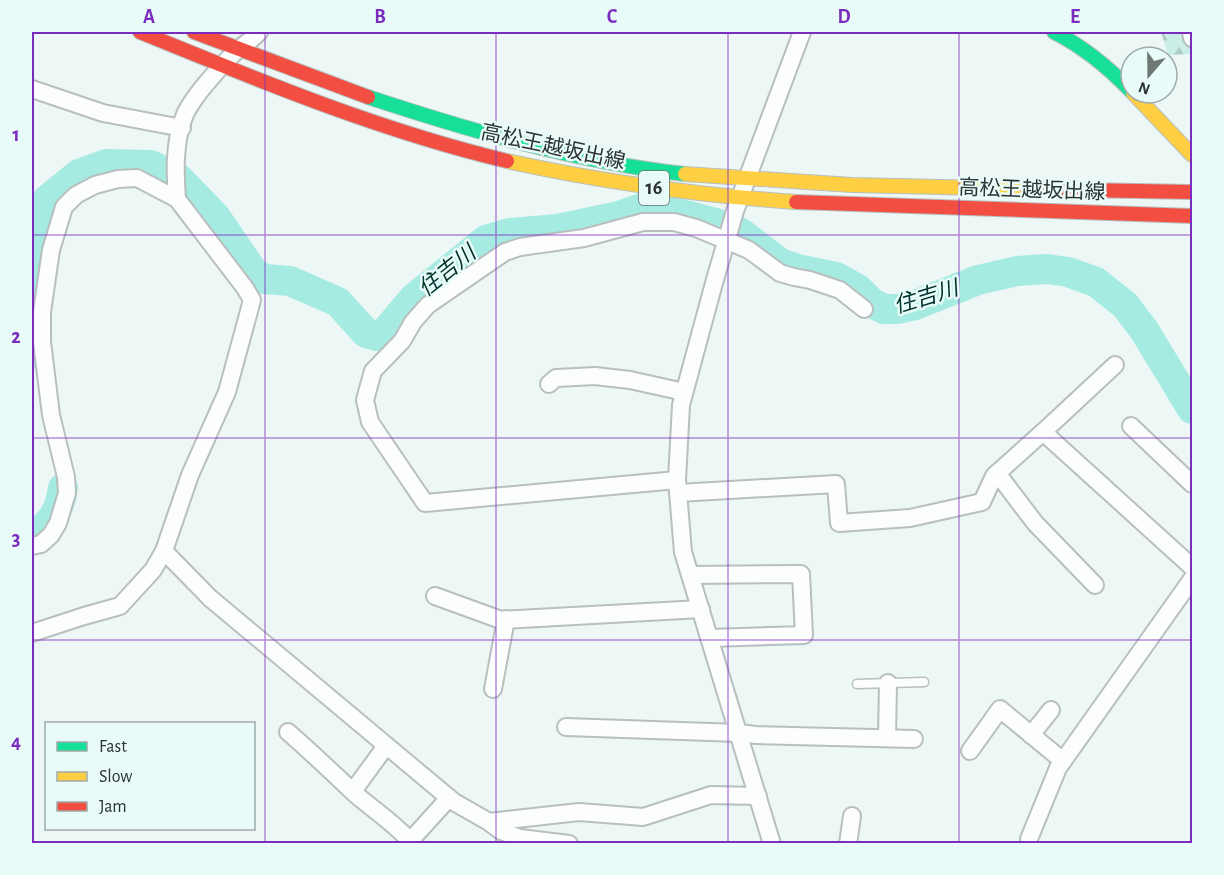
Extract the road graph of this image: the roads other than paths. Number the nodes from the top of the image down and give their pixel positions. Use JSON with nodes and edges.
{"nodes":[{"id":1,"x":140,"y":32,"type":"edge"},
{"id":2,"x":194,"y":32,"type":"edge"},
{"id":3,"x":259,"y":32,"type":"edge"},
{"id":4,"x":802,"y":32,"type":"edge"},
{"id":5,"x":1054,"y":32,"type":"edge"},
{"id":6,"x":1191,"y":32,"type":"edge"},
{"id":7,"x":1192,"y":38,"type":"edge"},
{"id":8,"x":238,"y":48,"type":"junction"},
{"id":9,"x":222,"y":65,"type":"junction"},
{"id":10,"x":1119,"y":78,"type":"edge"},
{"id":11,"x":32,"y":89,"type":"edge"},
{"id":12,"x":1145,"y":105,"type":"edge"},
{"id":13,"x":182,"y":128,"type":"junction"},
{"id":14,"x":1192,"y":150,"type":"edge"},
{"id":15,"x":747,"y":179,"type":"junction"},
{"id":16,"x":1192,"y":192,"type":"edge"},
{"id":17,"x":177,"y":199,"type":"junction"},
{"id":18,"x":739,"y":199,"type":"junction"},
{"id":19,"x":1192,"y":216,"type":"edge"},
{"id":20,"x":729,"y":231,"type":"junction"},
{"id":21,"x":864,"y":309,"type":"dead end"},
{"id":22,"x":1115,"y":365,"type":"dead end"},
{"id":23,"x":549,"y":384,"type":"dead end"},
{"id":24,"x":684,"y":392,"type":"junction"},
{"id":25,"x":1131,"y":426,"type":"dead end"},
{"id":26,"x":1043,"y":432,"type":"junction"},
{"id":27,"x":997,"y":473,"type":"junction"},
{"id":28,"x":1192,"y":484,"type":"edge"},
{"id":29,"x":677,"y":487,"type":"junction"},
{"id":30,"x":32,"y":546,"type":"edge"},
{"id":31,"x":164,"y":551,"type":"junction"},
{"id":32,"x":1192,"y":567,"type":"edge"},
{"id":33,"x":690,"y":575,"type":"junction"},
{"id":34,"x":1192,"y":579,"type":"edge"},
{"id":35,"x":1095,"y":585,"type":"dead end"},
{"id":36,"x":435,"y":596,"type":"dead end"},
{"id":37,"x":701,"y":609,"type":"junction"},
{"id":38,"x":506,"y":619,"type":"junction"},
{"id":39,"x":32,"y":633,"type":"edge"},
{"id":40,"x":710,"y":638,"type":"junction"},
{"id":41,"x":924,"y":682,"type":"dead end"},
{"id":42,"x":888,"y":683,"type":"junction"},
{"id":43,"x":857,"y":684,"type":"dead end"},
{"id":44,"x":493,"y":689,"type":"dead end"},
{"id":45,"x":1051,"y":710,"type":"dead end"},
{"id":46,"x":566,"y":727,"type":"dead end"},
{"id":47,"x":288,"y":732,"type":"dead end"},
{"id":48,"x":739,"y":733,"type":"junction"},
{"id":49,"x":1031,"y":735,"type":"junction"},
{"id":50,"x":887,"y":738,"type":"junction"},
{"id":51,"x":914,"y":739,"type":"dead end"},
{"id":52,"x":386,"y":746,"type":"junction"},
{"id":53,"x":970,"y":751,"type":"dead end"},
{"id":54,"x":1063,"y":761,"type":"junction"},
{"id":55,"x":352,"y":791,"type":"junction"},
{"id":56,"x":758,"y":796,"type":"junction"},
{"id":57,"x":449,"y":798,"type":"junction"},
{"id":58,"x":852,"y":816,"type":"dead end"},
{"id":59,"x":489,"y":822,"type":"junction"},
{"id":60,"x":569,"y":843,"type":"edge"},
{"id":61,"x":772,"y":843,"type":"edge"},
{"id":62,"x":848,"y":843,"type":"edge"},
{"id":63,"x":1029,"y":843,"type":"edge"}],
"edges":[{"from":1,"to":9,"type":"main road","name":"高松王越坂出線","number":"16"},
{"from":2,"to":8,"type":"main road","name":"高松王越坂出線","number":"16"},
{"from":3,"to":8,"type":"street"},
{"from":4,"to":15,"type":"street"},
{"from":5,"to":10,"type":"main road"},
{"from":6,"to":7,"type":"street"},
{"from":8,"to":9,"type":"street"},
{"from":8,"to":15,"type":"main road","name":"高松王越坂出線","number":"16"},
{"from":9,"to":13,"type":"street"},
{"from":9,"to":18,"type":"main road","name":"高松王越坂出線","number":"16"},
{"from":11,"to":13,"type":"street"},
{"from":12,"to":14,"type":"main road"},
{"from":13,"to":17,"type":"street"},
{"from":15,"to":16,"type":"main road","name":"高松王越坂出線","number":"16"},
{"from":15,"to":18,"type":"street"},
{"from":17,"to":30,"type":"street"},
{"from":17,"to":31,"type":"street"},
{"from":18,"to":19,"type":"main road","name":"高松王越坂出線","number":"16"},
{"from":18,"to":20,"type":"street"},
{"from":20,"to":21,"type":"street"},
{"from":20,"to":24,"type":"street"},
{"from":20,"to":29,"type":"street"},
{"from":22,"to":26,"type":"street"},
{"from":23,"to":24,"type":"street"},
{"from":24,"to":29,"type":"street"},
{"from":25,"to":28,"type":"street"},
{"from":26,"to":27,"type":"street"},
{"from":26,"to":32,"type":"street"},
{"from":27,"to":29,"type":"street"},
{"from":27,"to":35,"type":"street"},
{"from":29,"to":33,"type":"street"},
{"from":31,"to":39,"type":"street"},
{"from":31,"to":52,"type":"street"},
{"from":33,"to":37,"type":"street"},
{"from":33,"to":40,"type":"street"},
{"from":34,"to":54,"type":"street"},
{"from":36,"to":38,"type":"street"},
{"from":37,"to":38,"type":"street"},
{"from":37,"to":40,"type":"street"},
{"from":38,"to":44,"type":"street"},
{"from":40,"to":48,"type":"street"},
{"from":41,"to":42,"type":"lane"},
{"from":42,"to":43,"type":"lane"},
{"from":42,"to":50,"type":"street"},
{"from":45,"to":49,"type":"street"},
{"from":46,"to":48,"type":"street"},
{"from":47,"to":55,"type":"street"},
{"from":48,"to":50,"type":"street"},
{"from":48,"to":56,"type":"street"},
{"from":49,"to":53,"type":"street"},
{"from":49,"to":54,"type":"street"},
{"from":50,"to":51,"type":"street"},
{"from":52,"to":55,"type":"street"},
{"from":52,"to":57,"type":"street"},
{"from":54,"to":63,"type":"street"},
{"from":55,"to":57,"type":"street"},
{"from":56,"to":59,"type":"street"},
{"from":56,"to":61,"type":"street"},
{"from":57,"to":59,"type":"street"},
{"from":58,"to":62,"type":"street"},
{"from":59,"to":60,"type":"street"}]}
